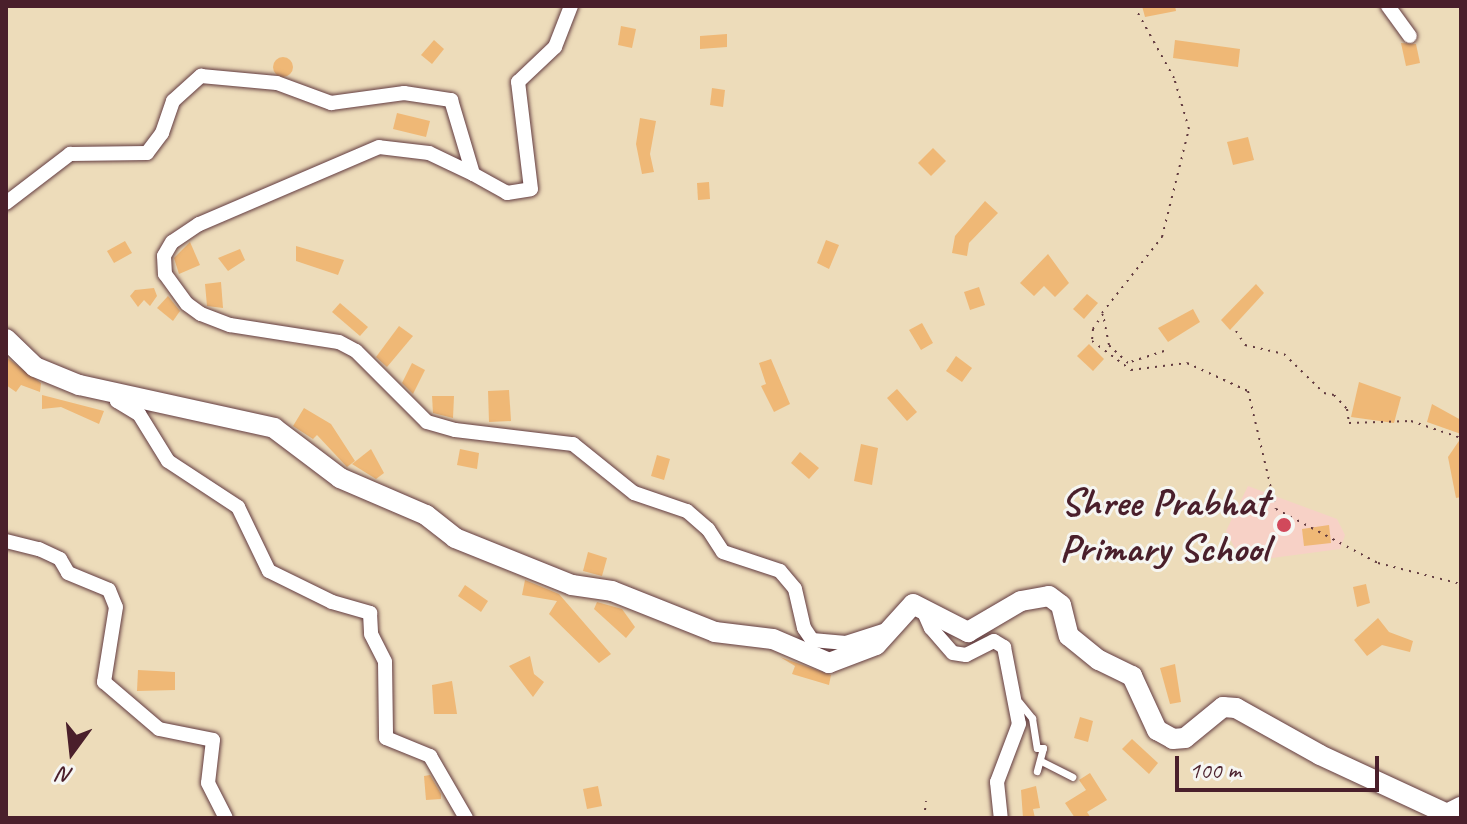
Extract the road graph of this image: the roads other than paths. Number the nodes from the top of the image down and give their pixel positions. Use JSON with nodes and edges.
{"nodes":[{"id":1,"x":571,"y":6,"type":"edge"},
{"id":2,"x":1388,"y":6,"type":"edge"},
{"id":3,"x":1410,"y":36,"type":"dead end"},
{"id":4,"x":473,"y":174,"type":"junction"},
{"id":5,"x":6,"y":203,"type":"edge"},
{"id":6,"x":6,"y":339,"type":"edge"},
{"id":7,"x":117,"y":396,"type":"junction"},
{"id":8,"x":6,"y":541,"type":"edge"},
{"id":9,"x":922,"y":607,"type":"junction"},
{"id":10,"x":889,"y":628,"type":"junction"},
{"id":11,"x":1015,"y":698,"type":"junction"},
{"id":12,"x":1043,"y":762,"type":"junction"},
{"id":13,"x":1037,"y":771,"type":"dead end"},
{"id":14,"x":1072,"y":777,"type":"dead end"},
{"id":15,"x":1461,"y":807,"type":"edge"},
{"id":16,"x":226,"y":818,"type":"edge"},
{"id":17,"x":466,"y":818,"type":"edge"},
{"id":18,"x":1001,"y":818,"type":"edge"}],
"edges":[{"from":1,"to":4,"type":"street"},
{"from":2,"to":3,"type":"street"},
{"from":4,"to":5,"type":"street"},
{"from":4,"to":10,"type":"street"},
{"from":6,"to":7,"type":"main road"},
{"from":7,"to":10,"type":"main road"},
{"from":7,"to":17,"type":"street"},
{"from":8,"to":16,"type":"street"},
{"from":9,"to":10,"type":"main road"},
{"from":9,"to":11,"type":"street"},
{"from":9,"to":15,"type":"main road"},
{"from":11,"to":12,"type":"lane"},
{"from":11,"to":18,"type":"street"},
{"from":12,"to":13,"type":"lane"},
{"from":12,"to":14,"type":"lane"}]}
